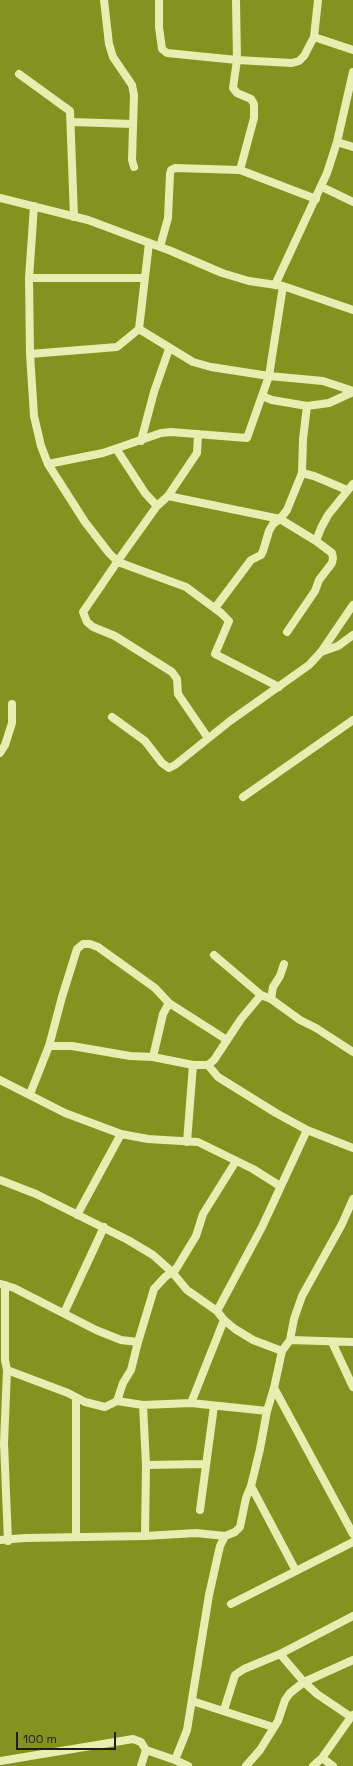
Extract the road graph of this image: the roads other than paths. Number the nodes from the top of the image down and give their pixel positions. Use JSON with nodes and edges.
{"nodes":[{"id":1,"x":104,"y":0,"type":"edge"},
{"id":2,"x":159,"y":0,"type":"edge"},
{"id":3,"x":236,"y":0,"type":"edge"},
{"id":4,"x":318,"y":0,"type":"edge"},
{"id":5,"x":314,"y":37,"type":"junction"},
{"id":6,"x":353,"y":50,"type":"edge"},
{"id":7,"x":237,"y":60,"type":"junction"},
{"id":8,"x":353,"y":72,"type":"edge"},
{"id":9,"x":19,"y":74,"type":"dead end"},
{"id":10,"x":70,"y":122,"type":"junction"},
{"id":11,"x":133,"y":124,"type":"junction"},
{"id":12,"x":336,"y":142,"type":"junction"},
{"id":13,"x":353,"y":147,"type":"edge"},
{"id":14,"x":134,"y":167,"type":"dead end"},
{"id":15,"x":240,"y":170,"type":"junction"},
{"id":16,"x":322,"y":187,"type":"junction"},
{"id":17,"x":0,"y":198,"type":"edge"},
{"id":18,"x":316,"y":199,"type":"junction"},
{"id":19,"x":353,"y":202,"type":"edge"},
{"id":20,"x":34,"y":206,"type":"junction"},
{"id":21,"x":74,"y":216,"type":"junction"},
{"id":22,"x":149,"y":243,"type":"junction"},
{"id":23,"x":160,"y":247,"type":"junction"},
{"id":24,"x":29,"y":278,"type":"junction"},
{"id":25,"x":144,"y":278,"type":"junction"},
{"id":26,"x":275,"y":285,"type":"junction"},
{"id":27,"x":283,"y":286,"type":"junction"},
{"id":28,"x":353,"y":310,"type":"edge"},
{"id":29,"x":139,"y":329,"type":"junction"},
{"id":30,"x":169,"y":349,"type":"junction"},
{"id":31,"x":30,"y":354,"type":"junction"},
{"id":32,"x":269,"y":376,"type":"junction"},
{"id":33,"x":353,"y":391,"type":"edge"},
{"id":34,"x":262,"y":396,"type":"junction"},
{"id":35,"x":307,"y":406,"type":"junction"},
{"id":36,"x":198,"y":434,"type":"junction"},
{"id":37,"x":141,"y":441,"type":"junction"},
{"id":38,"x":117,"y":450,"type":"junction"},
{"id":39,"x":48,"y":464,"type":"junction"},
{"id":40,"x":302,"y":473,"type":"junction"},
{"id":41,"x":350,"y":487,"type":"edge"},
{"id":42,"x":168,"y":496,"type":"junction"},
{"id":43,"x":157,"y":506,"type":"junction"},
{"id":44,"x":280,"y":519,"type":"junction"},
{"id":45,"x":316,"y":541,"type":"junction"},
{"id":46,"x":118,"y":562,"type":"junction"},
{"id":47,"x":353,"y":605,"type":"edge"},
{"id":48,"x":215,"y":608,"type":"junction"},
{"id":49,"x":287,"y":632,"type":"dead end"},
{"id":50,"x":353,"y":635,"type":"edge"},
{"id":51,"x":321,"y":652,"type":"junction"},
{"id":52,"x":279,"y":687,"type":"junction"},
{"id":53,"x":12,"y":704,"type":"dead end"},
{"id":54,"x":112,"y":716,"type":"dead end"},
{"id":55,"x":353,"y":720,"type":"edge"},
{"id":56,"x":208,"y":738,"type":"junction"},
{"id":57,"x":0,"y":753,"type":"edge"},
{"id":58,"x":243,"y":797,"type":"dead end"},
{"id":59,"x":214,"y":955,"type":"dead end"},
{"id":60,"x":284,"y":964,"type":"dead end"},
{"id":61,"x":261,"y":995,"type":"junction"},
{"id":62,"x":272,"y":999,"type":"junction"},
{"id":63,"x":169,"y":1003,"type":"junction"},
{"id":64,"x":227,"y":1040,"type":"junction"},
{"id":65,"x":49,"y":1046,"type":"junction"},
{"id":66,"x":353,"y":1052,"type":"edge"},
{"id":67,"x":153,"y":1057,"type":"junction"},
{"id":68,"x":193,"y":1065,"type":"junction"},
{"id":69,"x":208,"y":1065,"type":"junction"},
{"id":70,"x":0,"y":1080,"type":"edge"},
{"id":71,"x":30,"y":1094,"type":"junction"},
{"id":72,"x":307,"y":1130,"type":"junction"},
{"id":73,"x":121,"y":1134,"type":"junction"},
{"id":74,"x":187,"y":1142,"type":"junction"},
{"id":75,"x":353,"y":1148,"type":"edge"},
{"id":76,"x":236,"y":1161,"type":"junction"},
{"id":77,"x":0,"y":1180,"type":"edge"},
{"id":78,"x":280,"y":1186,"type":"junction"},
{"id":79,"x":353,"y":1199,"type":"edge"},
{"id":80,"x":77,"y":1215,"type":"junction"},
{"id":81,"x":104,"y":1227,"type":"junction"},
{"id":82,"x":172,"y":1272,"type":"junction"},
{"id":83,"x":2,"y":1284,"type":"edge"},
{"id":84,"x":218,"y":1311,"type":"junction"},
{"id":85,"x":64,"y":1313,"type":"junction"},
{"id":86,"x":224,"y":1320,"type":"junction"},
{"id":87,"x":290,"y":1340,"type":"junction"},
{"id":88,"x":138,"y":1342,"type":"junction"},
{"id":89,"x":332,"y":1342,"type":"junction"},
{"id":90,"x":353,"y":1342,"type":"edge"},
{"id":91,"x":282,"y":1351,"type":"junction"},
{"id":92,"x":7,"y":1370,"type":"junction"},
{"id":93,"x":353,"y":1387,"type":"edge"},
{"id":94,"x":274,"y":1388,"type":"junction"},
{"id":95,"x":76,"y":1399,"type":"junction"},
{"id":96,"x":117,"y":1401,"type":"junction"},
{"id":97,"x":191,"y":1403,"type":"junction"},
{"id":98,"x":143,"y":1404,"type":"junction"},
{"id":99,"x":214,"y":1406,"type":"junction"},
{"id":100,"x":267,"y":1411,"type":"junction"},
{"id":101,"x":205,"y":1464,"type":"junction"},
{"id":102,"x":146,"y":1465,"type":"junction"},
{"id":103,"x":251,"y":1486,"type":"junction"},
{"id":104,"x":200,"y":1510,"type":"dead end"},
{"id":105,"x":353,"y":1534,"type":"edge"},
{"id":106,"x":145,"y":1536,"type":"junction"},
{"id":107,"x":225,"y":1536,"type":"junction"},
{"id":108,"x":76,"y":1537,"type":"junction"},
{"id":109,"x":4,"y":1540,"type":"edge"},
{"id":110,"x":353,"y":1542,"type":"edge"},
{"id":111,"x":296,"y":1571,"type":"junction"},
{"id":112,"x":231,"y":1604,"type":"dead end"},
{"id":113,"x":353,"y":1616,"type":"edge"},
{"id":114,"x":280,"y":1654,"type":"junction"},
{"id":115,"x":353,"y":1660,"type":"edge"},
{"id":116,"x":304,"y":1682,"type":"junction"},
{"id":117,"x":192,"y":1701,"type":"junction"},
{"id":118,"x":224,"y":1710,"type":"junction"},
{"id":119,"x":352,"y":1716,"type":"edge"},
{"id":120,"x":273,"y":1727,"type":"junction"},
{"id":121,"x":146,"y":1750,"type":"junction"},
{"id":122,"x":322,"y":1758,"type":"junction"},
{"id":123,"x":175,"y":1760,"type":"junction"},
{"id":124,"x":0,"y":1761,"type":"edge"},
{"id":125,"x":141,"y":1766,"type":"edge"},
{"id":126,"x":188,"y":1766,"type":"edge"},
{"id":127,"x":246,"y":1766,"type":"edge"},
{"id":128,"x":313,"y":1766,"type":"edge"},
{"id":129,"x":333,"y":1766,"type":"edge"}],
"edges":[{"from":1,"to":11,"type":"street"},
{"from":2,"to":7,"type":"street"},
{"from":3,"to":7,"type":"street"},
{"from":4,"to":5,"type":"street"},
{"from":5,"to":6,"type":"street"},
{"from":5,"to":7,"type":"street"},
{"from":7,"to":15,"type":"street"},
{"from":8,"to":12,"type":"street"},
{"from":9,"to":10,"type":"street"},
{"from":10,"to":11,"type":"street"},
{"from":10,"to":21,"type":"street"},
{"from":11,"to":14,"type":"street"},
{"from":12,"to":13,"type":"street"},
{"from":12,"to":16,"type":"street"},
{"from":15,"to":18,"type":"street"},
{"from":15,"to":23,"type":"street"},
{"from":16,"to":18,"type":"street"},
{"from":16,"to":19,"type":"street"},
{"from":17,"to":20,"type":"street"},
{"from":18,"to":26,"type":"street"},
{"from":20,"to":21,"type":"street"},
{"from":20,"to":24,"type":"street"},
{"from":21,"to":22,"type":"street"},
{"from":22,"to":23,"type":"street"},
{"from":22,"to":25,"type":"street"},
{"from":23,"to":26,"type":"street"},
{"from":24,"to":25,"type":"street"},
{"from":24,"to":31,"type":"street"},
{"from":25,"to":29,"type":"street"},
{"from":26,"to":27,"type":"street"},
{"from":27,"to":28,"type":"street"},
{"from":27,"to":32,"type":"street"},
{"from":29,"to":30,"type":"street"},
{"from":29,"to":31,"type":"street"},
{"from":30,"to":32,"type":"street"},
{"from":30,"to":37,"type":"street"},
{"from":31,"to":39,"type":"street"},
{"from":32,"to":33,"type":"street"},
{"from":32,"to":34,"type":"street"},
{"from":33,"to":35,"type":"street"},
{"from":34,"to":35,"type":"street"},
{"from":34,"to":36,"type":"street"},
{"from":35,"to":40,"type":"street"},
{"from":36,"to":37,"type":"street"},
{"from":36,"to":42,"type":"street"},
{"from":37,"to":38,"type":"street"},
{"from":38,"to":39,"type":"street"},
{"from":38,"to":43,"type":"street"},
{"from":39,"to":46,"type":"street"},
{"from":40,"to":41,"type":"street"},
{"from":40,"to":44,"type":"street"},
{"from":41,"to":45,"type":"street"},
{"from":42,"to":43,"type":"street"},
{"from":42,"to":44,"type":"street"},
{"from":43,"to":46,"type":"street"},
{"from":44,"to":45,"type":"street"},
{"from":44,"to":48,"type":"street"},
{"from":45,"to":49,"type":"street"},
{"from":46,"to":48,"type":"street"},
{"from":46,"to":56,"type":"street"},
{"from":47,"to":51,"type":"street"},
{"from":48,"to":52,"type":"street"},
{"from":50,"to":51,"type":"street"},
{"from":51,"to":52,"type":"street"},
{"from":52,"to":56,"type":"street"},
{"from":53,"to":57,"type":"street"},
{"from":54,"to":56,"type":"street"},
{"from":55,"to":58,"type":"street"},
{"from":59,"to":61,"type":"street"},
{"from":60,"to":62,"type":"street"},
{"from":61,"to":62,"type":"street"},
{"from":61,"to":64,"type":"street"},
{"from":62,"to":66,"type":"street"},
{"from":63,"to":64,"type":"street"},
{"from":63,"to":65,"type":"street"},
{"from":63,"to":67,"type":"street"},
{"from":64,"to":69,"type":"street"},
{"from":65,"to":67,"type":"street"},
{"from":65,"to":71,"type":"street"},
{"from":67,"to":68,"type":"street"},
{"from":68,"to":69,"type":"street"},
{"from":68,"to":74,"type":"street"},
{"from":69,"to":72,"type":"street"},
{"from":70,"to":71,"type":"street"},
{"from":71,"to":73,"type":"street"},
{"from":72,"to":75,"type":"street"},
{"from":72,"to":78,"type":"street"},
{"from":73,"to":74,"type":"street"},
{"from":73,"to":80,"type":"street"},
{"from":74,"to":76,"type":"street"},
{"from":76,"to":78,"type":"street"},
{"from":76,"to":82,"type":"street"},
{"from":77,"to":80,"type":"street"},
{"from":78,"to":84,"type":"street"},
{"from":79,"to":87,"type":"street"},
{"from":80,"to":81,"type":"street"},
{"from":81,"to":82,"type":"street"},
{"from":81,"to":85,"type":"street"},
{"from":82,"to":84,"type":"street"},
{"from":82,"to":88,"type":"street"},
{"from":83,"to":85,"type":"street"},
{"from":83,"to":92,"type":"street"},
{"from":84,"to":86,"type":"street"},
{"from":85,"to":88,"type":"street"},
{"from":86,"to":91,"type":"street"},
{"from":86,"to":97,"type":"street"},
{"from":87,"to":89,"type":"street"},
{"from":87,"to":91,"type":"street"},
{"from":88,"to":96,"type":"street"},
{"from":89,"to":90,"type":"street"},
{"from":89,"to":93,"type":"street"},
{"from":91,"to":94,"type":"street"},
{"from":92,"to":95,"type":"street"},
{"from":92,"to":109,"type":"street"},
{"from":94,"to":100,"type":"street"},
{"from":94,"to":105,"type":"street"},
{"from":95,"to":96,"type":"street"},
{"from":95,"to":108,"type":"street"},
{"from":96,"to":98,"type":"street"},
{"from":97,"to":98,"type":"street"},
{"from":97,"to":99,"type":"street"},
{"from":98,"to":102,"type":"street"},
{"from":99,"to":100,"type":"street"},
{"from":99,"to":101,"type":"street"},
{"from":100,"to":103,"type":"street"},
{"from":101,"to":102,"type":"street"},
{"from":101,"to":104,"type":"street"},
{"from":102,"to":106,"type":"street"},
{"from":103,"to":107,"type":"street"},
{"from":103,"to":111,"type":"street"},
{"from":106,"to":107,"type":"street"},
{"from":106,"to":108,"type":"street"},
{"from":107,"to":117,"type":"street"},
{"from":108,"to":109,"type":"street"},
{"from":110,"to":111,"type":"street"},
{"from":111,"to":112,"type":"street"},
{"from":113,"to":114,"type":"street"},
{"from":114,"to":116,"type":"street"},
{"from":114,"to":118,"type":"street"},
{"from":115,"to":116,"type":"street"},
{"from":116,"to":119,"type":"street"},
{"from":116,"to":120,"type":"street"},
{"from":117,"to":118,"type":"street"},
{"from":117,"to":123,"type":"street"},
{"from":118,"to":120,"type":"street"},
{"from":119,"to":122,"type":"street"},
{"from":120,"to":127,"type":"street"},
{"from":121,"to":123,"type":"street"},
{"from":121,"to":124,"type":"street"},
{"from":121,"to":125,"type":"street"},
{"from":122,"to":128,"type":"street"},
{"from":122,"to":129,"type":"street"},
{"from":123,"to":126,"type":"street"}]}
